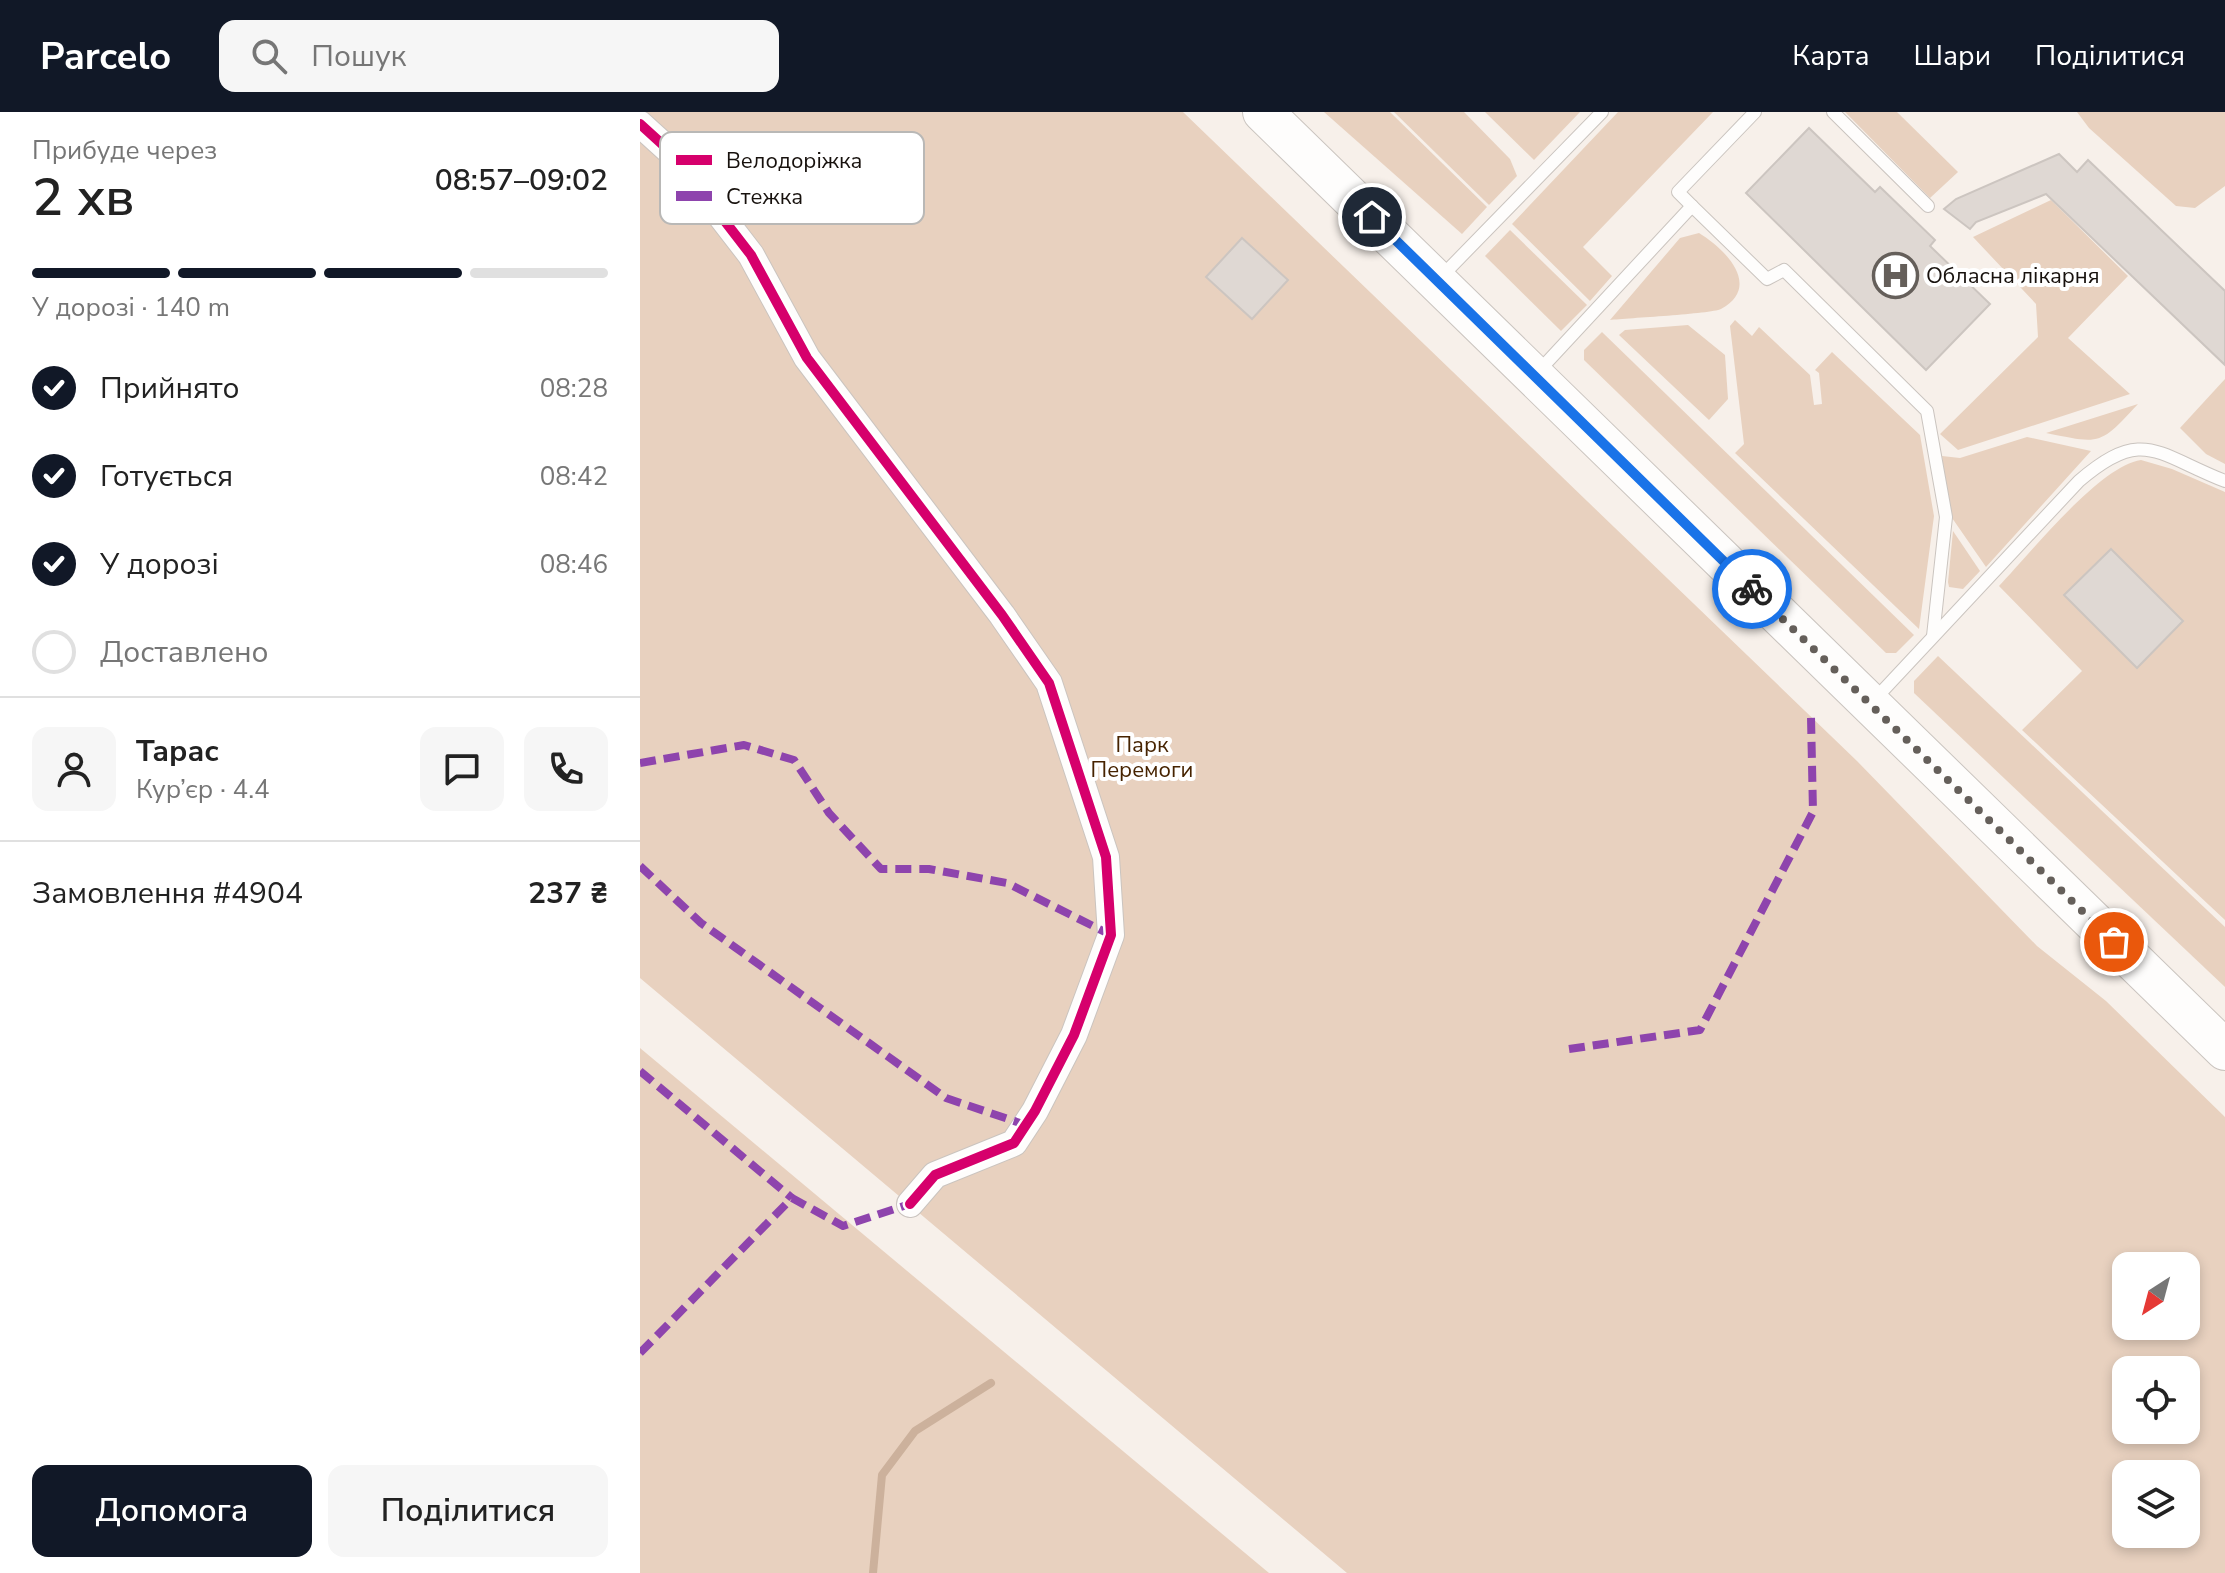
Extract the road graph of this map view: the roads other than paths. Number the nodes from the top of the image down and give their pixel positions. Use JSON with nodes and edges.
{"nodes":[{"id":1,"x":1263,"y":112,"type":"edge"},
{"id":2,"x":1602,"y":112,"type":"edge"},
{"id":3,"x":1755,"y":112,"type":"edge"},
{"id":4,"x":1833,"y":112,"type":"edge"},
{"id":5,"x":640,"y":124,"type":"edge"},
{"id":6,"x":660,"y":142,"type":"edge"},
{"id":7,"x":1692,"y":206,"type":"junction"},
{"id":8,"x":1928,"y":206,"type":"dead end"},
{"id":9,"x":727,"y":224,"type":"edge"},
{"id":10,"x":1438,"y":280,"type":"junction"},
{"id":11,"x":1535,"y":376,"type":"junction"},
{"id":12,"x":2225,"y":481,"type":"edge"},
{"id":13,"x":1949,"y":619,"type":"junction"},
{"id":14,"x":1960,"y":629,"type":"dead end"},
{"id":15,"x":1933,"y":636,"type":"junction"},
{"id":16,"x":1870,"y":704,"type":"junction"},
{"id":17,"x":2225,"y":1050,"type":"edge"},
{"id":18,"x":910,"y":1204,"type":"dead end"}],
"edges":[{"from":1,"to":10,"type":"main road"},
{"from":2,"to":10,"type":"lane"},
{"from":3,"to":7,"type":"lane"},
{"from":4,"to":8,"type":"lane"},
{"from":5,"to":6,"type":"street"},
{"from":7,"to":11,"type":"lane"},
{"from":7,"to":15,"type":"lane"},
{"from":9,"to":18,"type":"street"},
{"from":10,"to":11,"type":"main road"},
{"from":11,"to":16,"type":"main road"},
{"from":12,"to":13,"type":"lane"},
{"from":13,"to":14,"type":"lane"},
{"from":13,"to":15,"type":"lane"},
{"from":15,"to":16,"type":"lane"},
{"from":16,"to":17,"type":"main road"}]}
